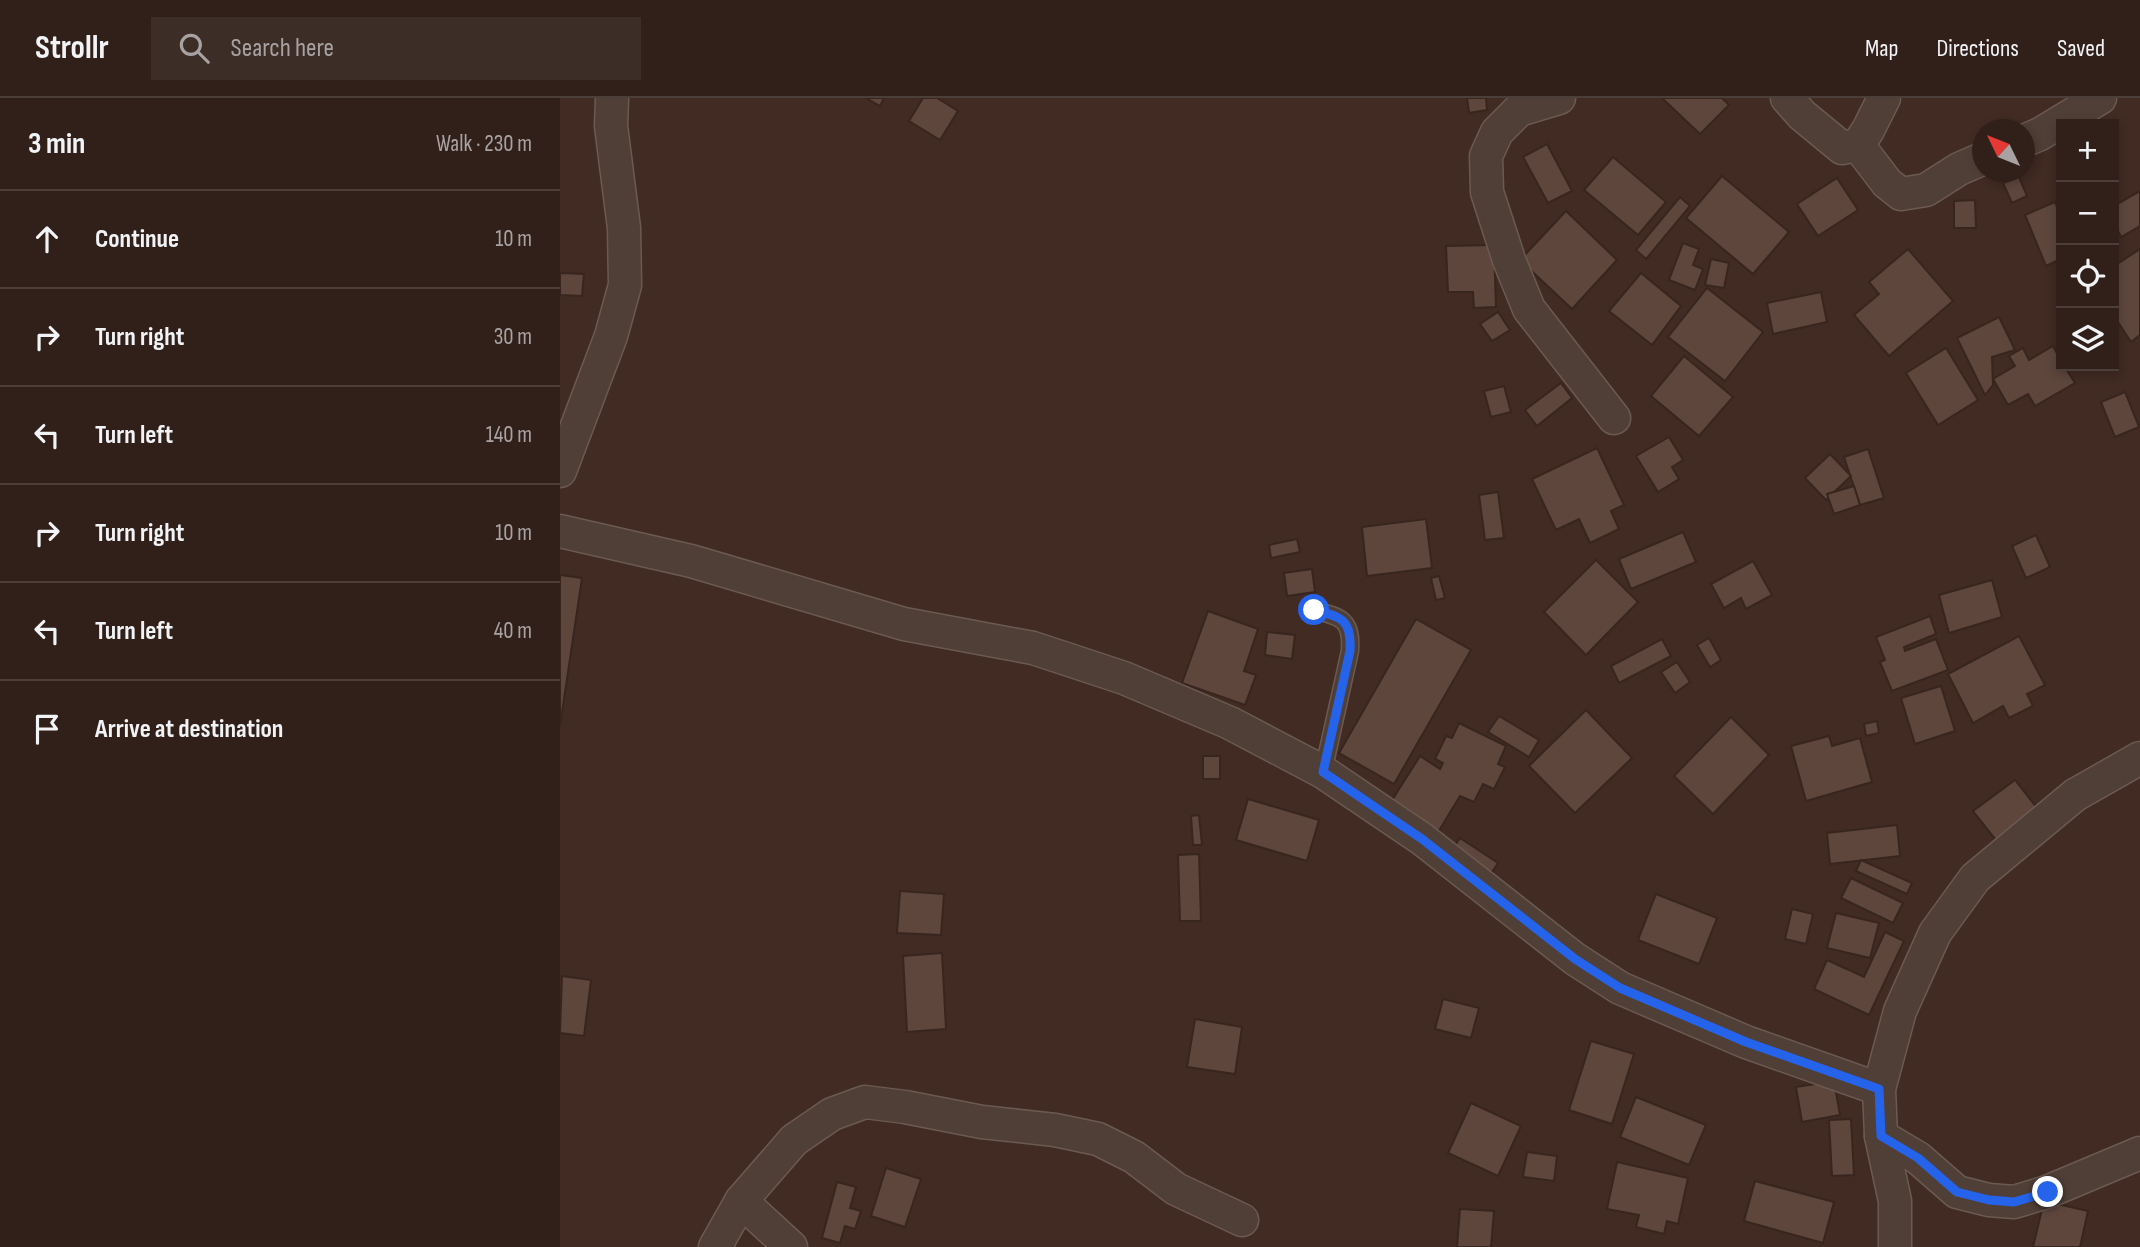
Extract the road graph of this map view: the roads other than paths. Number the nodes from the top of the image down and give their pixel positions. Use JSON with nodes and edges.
{"nodes":[{"id":1,"x":612,"y":98,"type":"edge"},
{"id":2,"x":1559,"y":98,"type":"edge"},
{"id":3,"x":1787,"y":98,"type":"edge"},
{"id":4,"x":1884,"y":98,"type":"edge"},
{"id":5,"x":2100,"y":98,"type":"edge"},
{"id":6,"x":2035,"y":137,"type":"edge"},
{"id":7,"x":1858,"y":145,"type":"junction"},
{"id":8,"x":1972,"y":164,"type":"edge"},
{"id":9,"x":573,"y":397,"type":"edge"},
{"id":10,"x":1614,"y":418,"type":"dead end"},
{"id":11,"x":560,"y":471,"type":"edge"},
{"id":12,"x":560,"y":531,"type":"edge"},
{"id":13,"x":1314,"y":610,"type":"dead end"},
{"id":14,"x":2137,"y":768,"type":"edge"},
{"id":15,"x":1323,"y":772,"type":"junction"},
{"id":16,"x":1879,"y":1089,"type":"junction"},
{"id":17,"x":1881,"y":1136,"type":"junction"},
{"id":18,"x":2140,"y":1153,"type":"edge"},
{"id":19,"x":741,"y":1201,"type":"junction"},
{"id":20,"x":1242,"y":1220,"type":"dead end"},
{"id":21,"x":715,"y":1247,"type":"edge"},
{"id":22,"x":792,"y":1247,"type":"edge"},
{"id":23,"x":1895,"y":1247,"type":"edge"}],
"edges":[{"from":1,"to":9,"type":"street"},
{"from":2,"to":10,"type":"street"},
{"from":3,"to":7,"type":"street"},
{"from":4,"to":7,"type":"street"},
{"from":5,"to":6,"type":"street"},
{"from":7,"to":8,"type":"street"},
{"from":9,"to":11,"type":"street"},
{"from":12,"to":15,"type":"street"},
{"from":13,"to":15,"type":"lane"},
{"from":14,"to":16,"type":"street"},
{"from":15,"to":16,"type":"street"},
{"from":16,"to":17,"type":"street"},
{"from":17,"to":18,"type":"street"},
{"from":17,"to":23,"type":"street"},
{"from":19,"to":20,"type":"street"},
{"from":19,"to":21,"type":"street"},
{"from":19,"to":22,"type":"street"}]}
